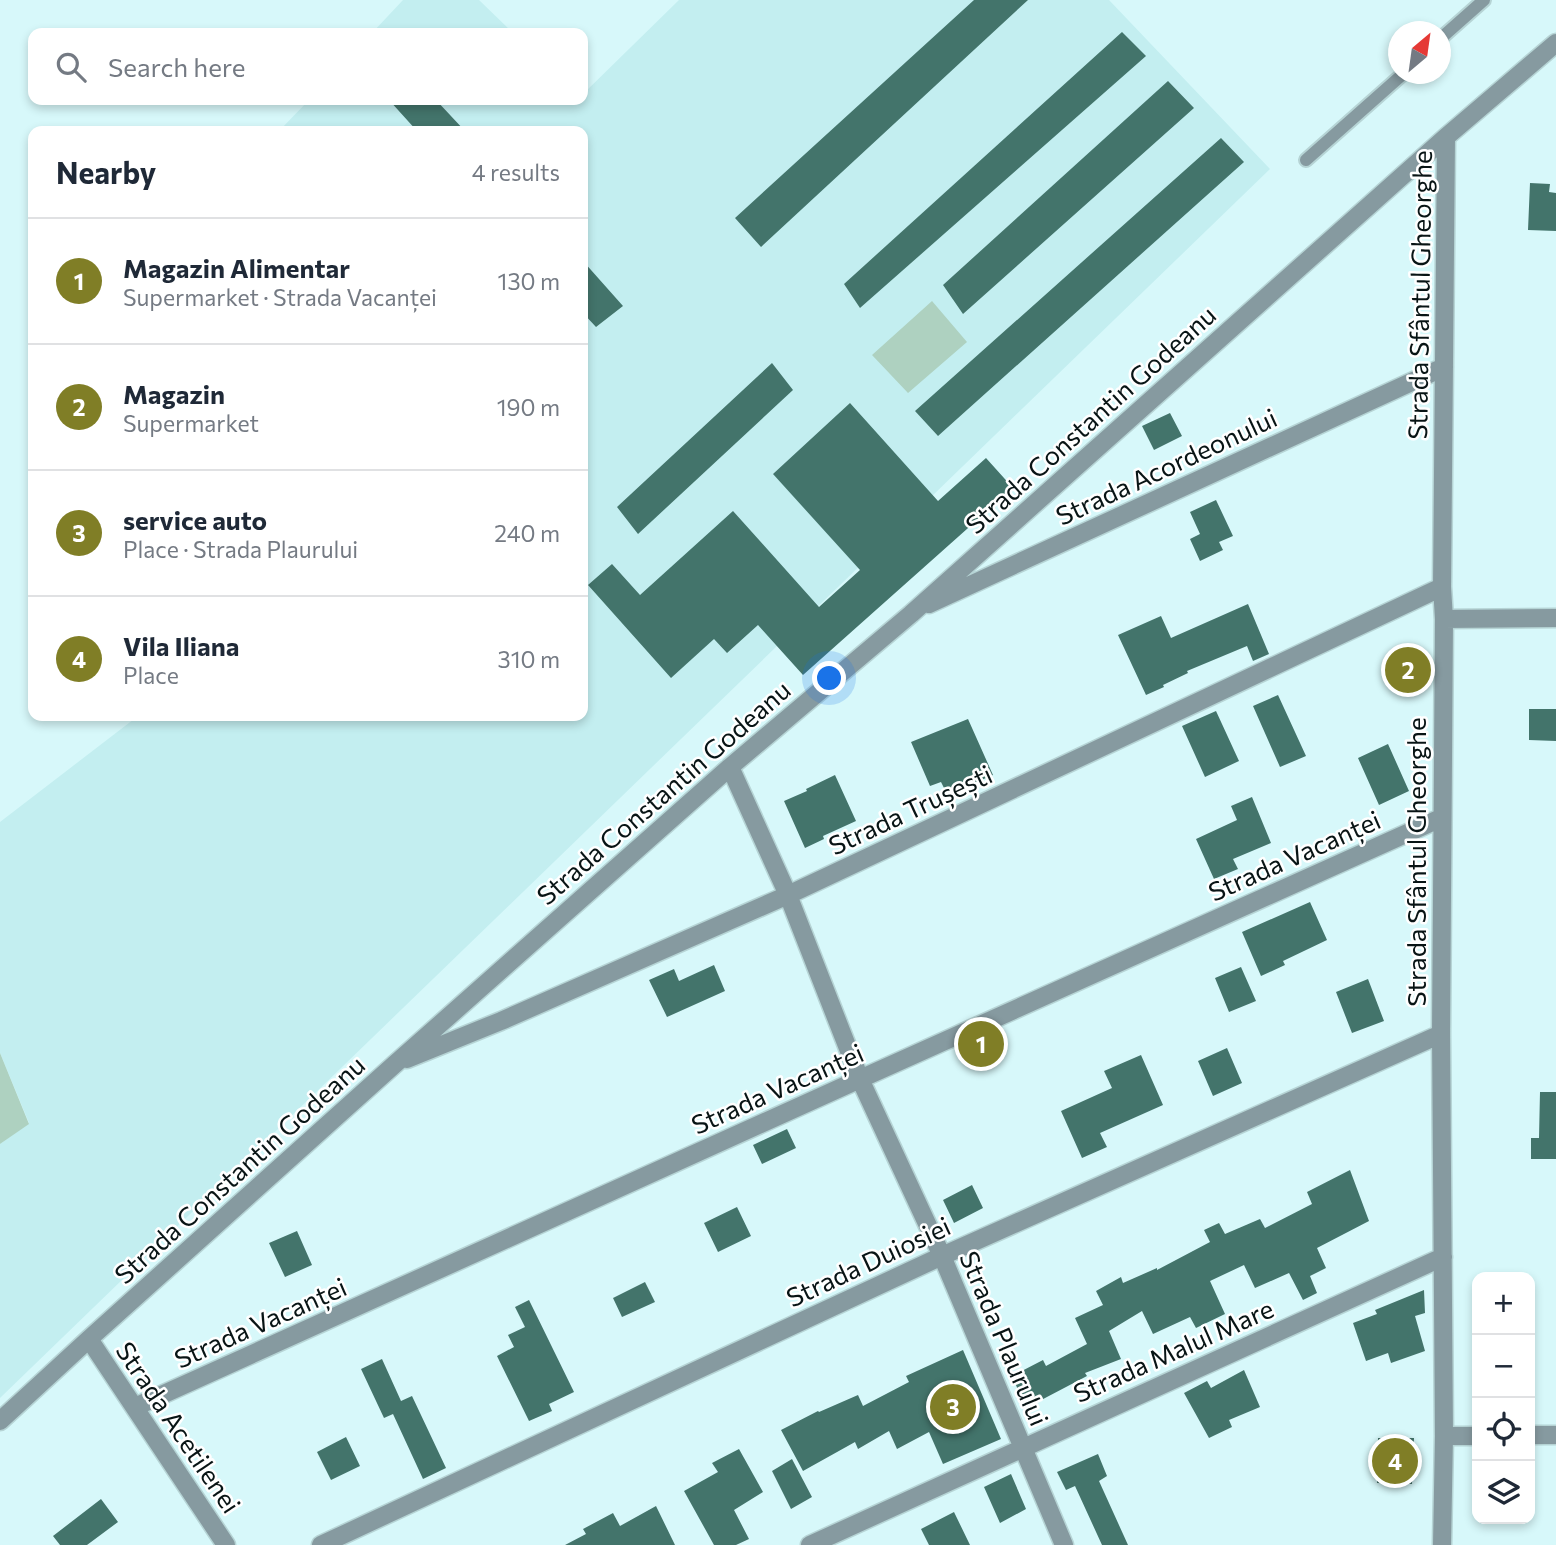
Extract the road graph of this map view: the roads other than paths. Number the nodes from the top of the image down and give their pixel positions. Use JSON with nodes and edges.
{"nodes":[{"id":1,"x":1485,"y":0,"type":"edge"},
{"id":2,"x":1451,"y":30,"type":"edge"},
{"id":3,"x":1556,"y":43,"type":"edge"},
{"id":4,"x":1392,"y":84,"type":"edge"},
{"id":5,"x":1446,"y":137,"type":"junction"},
{"id":6,"x":1306,"y":160,"type":"dead end"},
{"id":7,"x":1444,"y":367,"type":"junction"},
{"id":8,"x":1442,"y":587,"type":"junction"},
{"id":9,"x":911,"y":614,"type":"junction"},
{"id":10,"x":1556,"y":618,"type":"edge"},
{"id":11,"x":1444,"y":620,"type":"junction"},
{"id":12,"x":730,"y":767,"type":"junction"},
{"id":13,"x":1441,"y":818,"type":"junction"},
{"id":14,"x":788,"y":895,"type":"junction"},
{"id":15,"x":1441,"y":1034,"type":"junction"},
{"id":16,"x":395,"y":1064,"type":"junction"},
{"id":17,"x":860,"y":1079,"type":"junction"},
{"id":18,"x":942,"y":1255,"type":"junction"},
{"id":19,"x":1443,"y":1256,"type":"junction"},
{"id":20,"x":89,"y":1339,"type":"junction"},
{"id":21,"x":135,"y":1407,"type":"junction"},
{"id":22,"x":0,"y":1422,"type":"edge"},
{"id":23,"x":1535,"y":1435,"type":"edge"},
{"id":24,"x":1556,"y":1435,"type":"edge"},
{"id":25,"x":1444,"y":1436,"type":"junction"},
{"id":26,"x":1472,"y":1436,"type":"edge"},
{"id":27,"x":1023,"y":1447,"type":"junction"},
{"id":28,"x":226,"y":1545,"type":"edge"},
{"id":29,"x":321,"y":1545,"type":"edge"},
{"id":30,"x":810,"y":1545,"type":"edge"},
{"id":31,"x":1064,"y":1545,"type":"edge"},
{"id":32,"x":1442,"y":1545,"type":"edge"}],
"edges":[{"from":1,"to":2,"type":"lane"},
{"from":3,"to":5,"type":"street","name":"Strada Constantin Godeanu"},
{"from":4,"to":6,"type":"lane"},
{"from":5,"to":7,"type":"street","name":"Strada Sfântul Gheorghe"},
{"from":5,"to":9,"type":"street","name":"Strada Constantin Godeanu"},
{"from":7,"to":8,"type":"street","name":"Strada Sfântul Gheorghe"},
{"from":7,"to":9,"type":"street","name":"Strada Acordeonului"},
{"from":8,"to":11,"type":"street","name":"Strada Sfântul Gheorghe"},
{"from":8,"to":14,"type":"street","name":"Strada Trușești"},
{"from":9,"to":12,"type":"street","name":"Strada Constantin Godeanu"},
{"from":10,"to":11,"type":"street"},
{"from":11,"to":13,"type":"street","name":"Strada Sfântul Gheorghe"},
{"from":12,"to":14,"type":"street","name":"Strada Plaurului"},
{"from":12,"to":16,"type":"street","name":"Strada Constantin Godeanu"},
{"from":13,"to":15,"type":"street","name":"Strada Sfântul Gheorghe"},
{"from":13,"to":17,"type":"street","name":"Strada Vacanței"},
{"from":14,"to":16,"type":"street","name":"Strada Trușești"},
{"from":14,"to":17,"type":"street","name":"Strada Plaurului"},
{"from":15,"to":18,"type":"street","name":"Strada Duiosiei"},
{"from":15,"to":19,"type":"street","name":"Strada Sfântul Gheorghe"},
{"from":16,"to":20,"type":"street","name":"Strada Constantin Godeanu"},
{"from":17,"to":18,"type":"street","name":"Strada Plaurului"},
{"from":17,"to":21,"type":"street","name":"Strada Vacanței"},
{"from":18,"to":27,"type":"street","name":"Strada Plaurului"},
{"from":18,"to":29,"type":"street","name":"Strada Duiosiei"},
{"from":19,"to":25,"type":"street","name":"Strada Sfântul Gheorghe"},
{"from":19,"to":27,"type":"street","name":"Strada Malul Mare"},
{"from":20,"to":21,"type":"street","name":"Strada Acetilenei"},
{"from":20,"to":22,"type":"street","name":"Strada Constantin Godeanu"},
{"from":21,"to":28,"type":"street","name":"Strada Acetilenei"},
{"from":23,"to":24,"type":"street"},
{"from":25,"to":26,"type":"street"},
{"from":25,"to":32,"type":"street","name":"Strada Sfântul Gheorghe"},
{"from":27,"to":30,"type":"street","name":"Strada Malul Mare"},
{"from":27,"to":31,"type":"street","name":"Strada Plaurului"}]}
